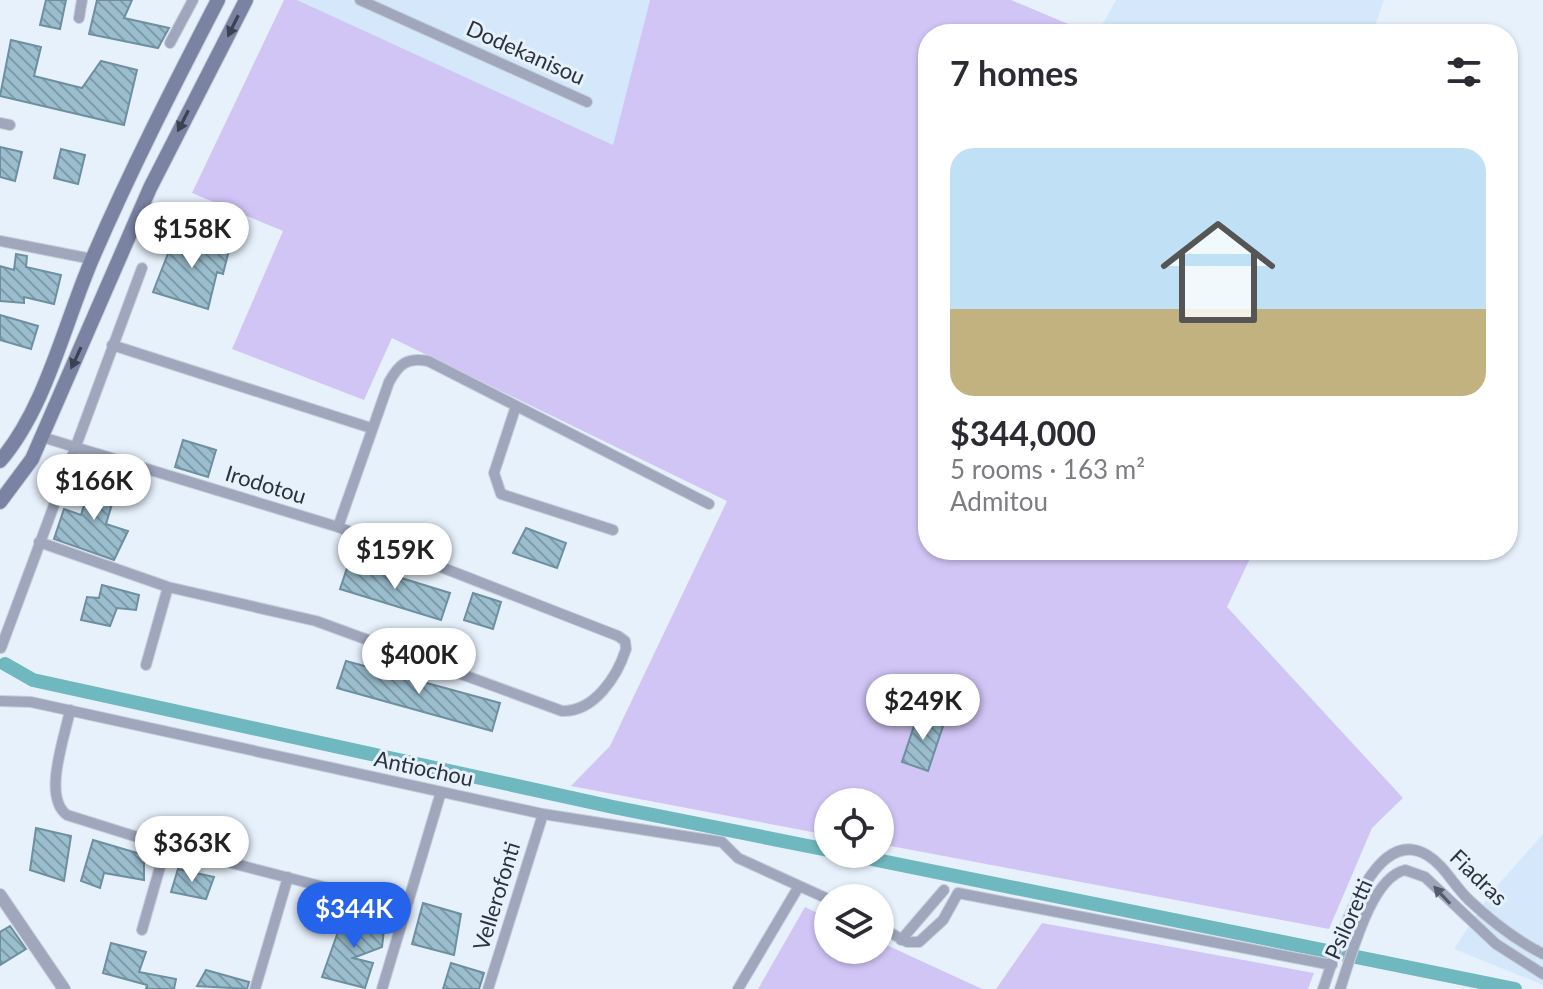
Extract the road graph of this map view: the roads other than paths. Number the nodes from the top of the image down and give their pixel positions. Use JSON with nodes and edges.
{"nodes":[{"id":1,"x":82,"y":0,"type":"edge"},
{"id":2,"x":193,"y":0,"type":"edge"},
{"id":3,"x":218,"y":0,"type":"edge"},
{"id":4,"x":246,"y":0,"type":"edge"},
{"id":5,"x":360,"y":0,"type":"edge"},
{"id":6,"x":79,"y":18,"type":"dead end"},
{"id":7,"x":170,"y":43,"type":"dead end"},
{"id":8,"x":587,"y":102,"type":"dead end"},
{"id":9,"x":0,"y":241,"type":"edge"},
{"id":10,"x":92,"y":259,"type":"junction"},
{"id":11,"x":142,"y":268,"type":"dead end"},
{"id":12,"x":112,"y":345,"type":"junction"},
{"id":13,"x":516,"y":406,"type":"junction"},
{"id":14,"x":371,"y":428,"type":"junction"},
{"id":15,"x":42,"y":437,"type":"junction"},
{"id":16,"x":74,"y":445,"type":"junction"},
{"id":17,"x":0,"y":461,"type":"edge"},
{"id":18,"x":0,"y":502,"type":"edge"},
{"id":19,"x":709,"y":504,"type":"dead end"},
{"id":20,"x":338,"y":527,"type":"junction"},
{"id":21,"x":613,"y":530,"type":"dead end"},
{"id":22,"x":39,"y":542,"type":"junction"},
{"id":23,"x":168,"y":587,"type":"junction"},
{"id":24,"x":1,"y":648,"type":"edge"},
{"id":25,"x":146,"y":665,"type":"dead end"},
{"id":26,"x":0,"y":701,"type":"edge"},
{"id":27,"x":70,"y":710,"type":"junction"},
{"id":28,"x":441,"y":792,"type":"junction"},
{"id":29,"x":543,"y":814,"type":"junction"},
{"id":30,"x":166,"y":846,"type":"junction"},
{"id":31,"x":1400,"y":871,"type":"joint"},
{"id":32,"x":288,"y":877,"type":"junction"},
{"id":33,"x":799,"y":886,"type":"junction"},
{"id":34,"x":944,"y":890,"type":"dead end"},
{"id":35,"x":814,"y":893,"type":"edge"},
{"id":36,"x":0,"y":895,"type":"edge"},
{"id":37,"x":405,"y":908,"type":"junction"},
{"id":38,"x":1490,"y":917,"type":"junction"},
{"id":39,"x":142,"y":930,"type":"dead end"},
{"id":40,"x":1479,"y":930,"type":"junction"},
{"id":41,"x":894,"y":936,"type":"edge"},
{"id":42,"x":901,"y":940,"type":"junction"},
{"id":43,"x":1543,"y":954,"type":"edge"},
{"id":44,"x":1333,"y":961,"type":"junction"},
{"id":45,"x":1543,"y":974,"type":"edge"},
{"id":46,"x":64,"y":989,"type":"edge"},
{"id":47,"x":255,"y":989,"type":"edge"},
{"id":48,"x":382,"y":989,"type":"edge"},
{"id":49,"x":488,"y":989,"type":"edge"},
{"id":50,"x":738,"y":989,"type":"edge"},
{"id":51,"x":1323,"y":989,"type":"edge"},
{"id":52,"x":1340,"y":989,"type":"edge"}],
"edges":[{"from":1,"to":6,"type":"street"},
{"from":2,"to":7,"type":"street"},
{"from":3,"to":10,"type":"main road"},
{"from":4,"to":15,"type":"main road","one_way":true},
{"from":5,"to":8,"type":"street","name":"Dodekanisou"},
{"from":9,"to":10,"type":"street"},
{"from":10,"to":17,"type":"main road"},
{"from":11,"to":12,"type":"street"},
{"from":12,"to":14,"type":"street"},
{"from":12,"to":16,"type":"street"},
{"from":13,"to":14,"type":"street"},
{"from":13,"to":19,"type":"street"},
{"from":13,"to":21,"type":"street"},
{"from":14,"to":20,"type":"street"},
{"from":15,"to":16,"type":"street","name":"Irodotou"},
{"from":15,"to":18,"type":"main road"},
{"from":16,"to":20,"type":"street","name":"Irodotou"},
{"from":16,"to":22,"type":"street"},
{"from":20,"to":23,"type":"street","name":"Irodotou"},
{"from":22,"to":23,"type":"street"},
{"from":22,"to":24,"type":"street"},
{"from":23,"to":25,"type":"street"},
{"from":26,"to":27,"type":"street","name":"Antiochou"},
{"from":27,"to":28,"type":"street","name":"Antiochou"},
{"from":27,"to":30,"type":"street"},
{"from":28,"to":29,"type":"street","name":"Antiochou"},
{"from":28,"to":37,"type":"street"},
{"from":29,"to":33,"type":"street","name":"Antiochou"},
{"from":29,"to":49,"type":"street","name":"Vellerofonti"},
{"from":30,"to":32,"type":"street"},
{"from":30,"to":39,"type":"street"},
{"from":40,"to":31,"type":"street","name":"Fiadras","one_way":true},
{"from":31,"to":52,"type":"street","name":"Psiloretti"},
{"from":32,"to":37,"type":"street"},
{"from":32,"to":47,"type":"street"},
{"from":33,"to":35,"type":"street","name":"Antiochou"},
{"from":33,"to":50,"type":"street"},
{"from":34,"to":42,"type":"street"},
{"from":36,"to":46,"type":"street"},
{"from":37,"to":48,"type":"street"},
{"from":38,"to":40,"type":"street"},
{"from":38,"to":43,"type":"street","name":"Fiadras"},
{"from":38,"to":44,"type":"street","name":"Fiadras"},
{"from":40,"to":45,"type":"street","name":"Fiadras"},
{"from":41,"to":42,"type":"street"},
{"from":42,"to":44,"type":"street"},
{"from":44,"to":51,"type":"street","name":"Fiadras"}]}
